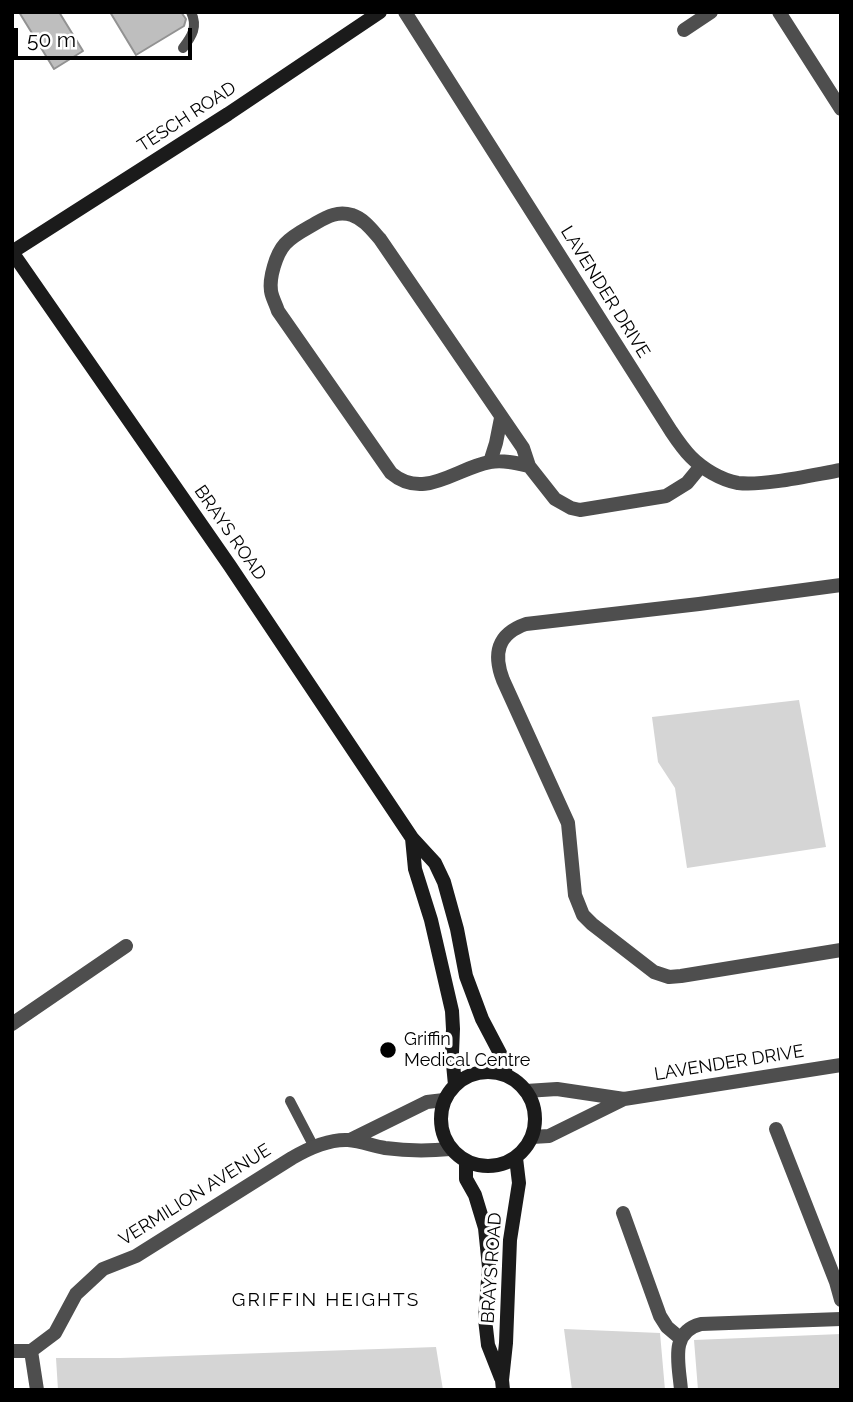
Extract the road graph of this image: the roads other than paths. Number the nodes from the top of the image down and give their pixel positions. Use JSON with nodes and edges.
{"nodes":[{"id":1,"x":191,"y":12,"type":"edge"},
{"id":2,"x":380,"y":12,"type":"edge"},
{"id":3,"x":405,"y":12,"type":"edge"},
{"id":4,"x":711,"y":12,"type":"edge"},
{"id":5,"x":779,"y":12,"type":"edge"},
{"id":6,"x":684,"y":30,"type":"dead end"},
{"id":7,"x":183,"y":48,"type":"dead end"},
{"id":8,"x":841,"y":109,"type":"edge"},
{"id":9,"x":12,"y":252,"type":"edge"},
{"id":10,"x":502,"y":418,"type":"junction"},
{"id":11,"x":489,"y":462,"type":"junction"},
{"id":12,"x":529,"y":466,"type":"junction"},
{"id":13,"x":701,"y":466,"type":"junction"},
{"id":14,"x":841,"y":470,"type":"edge"},
{"id":15,"x":841,"y":585,"type":"edge"},
{"id":16,"x":412,"y":838,"type":"junction"},
{"id":17,"x":126,"y":946,"type":"dead end"},
{"id":18,"x":841,"y":950,"type":"edge"},
{"id":19,"x":12,"y":1024,"type":"edge"},
{"id":20,"x":841,"y":1065,"type":"edge"},
{"id":21,"x":506,"y":1075,"type":"junction"},
{"id":22,"x":455,"y":1085,"type":"junction"},
{"id":23,"x":526,"y":1091,"type":"junction"},
{"id":24,"x":624,"y":1099,"type":"junction"},
{"id":25,"x":444,"y":1100,"type":"junction"},
{"id":26,"x":290,"y":1101,"type":"dead end"},
{"id":27,"x":776,"y":1129,"type":"dead end"},
{"id":28,"x":532,"y":1137,"type":"junction"},
{"id":29,"x":350,"y":1140,"type":"junction"},
{"id":30,"x":314,"y":1147,"type":"junction"},
{"id":31,"x":450,"y":1149,"type":"junction"},
{"id":32,"x":516,"y":1158,"type":"junction"},
{"id":33,"x":466,"y":1161,"type":"junction"},
{"id":34,"x":623,"y":1213,"type":"dead end"},
{"id":35,"x":841,"y":1300,"type":"edge"},
{"id":36,"x":841,"y":1319,"type":"edge"},
{"id":37,"x":680,"y":1338,"type":"junction"},
{"id":38,"x":12,"y":1350,"type":"edge"},
{"id":39,"x":31,"y":1351,"type":"junction"},
{"id":40,"x":502,"y":1385,"type":"edge"},
{"id":41,"x":37,"y":1390,"type":"edge"},
{"id":42,"x":681,"y":1390,"type":"edge"}],
"edges":[{"from":1,"to":7,"type":"lane"},
{"from":2,"to":9,"type":"main road","name":"TESCH ROAD"},
{"from":3,"to":13,"type":"street","name":"LAVENDER DRIVE"},
{"from":4,"to":6,"type":"street"},
{"from":5,"to":8,"type":"street"},
{"from":9,"to":16,"type":"main road","name":"BRAYS ROAD"},
{"from":10,"to":11,"type":"street"},
{"from":10,"to":11,"type":"street"},
{"from":10,"to":12,"type":"street"},
{"from":11,"to":12,"type":"street"},
{"from":12,"to":13,"type":"street"},
{"from":13,"to":14,"type":"street","name":"LAVENDER DRIVE"},
{"from":15,"to":18,"type":"street"},
{"from":16,"to":21,"type":"main road","name":"BRAYS ROAD"},
{"from":16,"to":22,"type":"main road","name":"BRAYS ROAD"},
{"from":17,"to":19,"type":"street"},
{"from":20,"to":24,"type":"street","name":"LAVENDER DRIVE"},
{"from":21,"to":22,"type":"main road"},
{"from":21,"to":23,"type":"main road"},
{"from":22,"to":25,"type":"main road"},
{"from":23,"to":24,"type":"street","name":"LAVENDER DRIVE"},
{"from":23,"to":28,"type":"main road"},
{"from":24,"to":28,"type":"street","name":"LAVENDER DRIVE"},
{"from":25,"to":29,"type":"street","name":"VERMILION AVENUE"},
{"from":25,"to":31,"type":"main road"},
{"from":26,"to":30,"type":"lane"},
{"from":27,"to":35,"type":"street"},
{"from":28,"to":32,"type":"main road"},
{"from":29,"to":30,"type":"street","name":"VERMILION AVENUE"},
{"from":29,"to":31,"type":"street","name":"VERMILION AVENUE"},
{"from":30,"to":39,"type":"street","name":"VERMILION AVENUE"},
{"from":31,"to":33,"type":"main road"},
{"from":32,"to":33,"type":"main road"},
{"from":32,"to":40,"type":"main road","name":"BRAYS ROAD"},
{"from":33,"to":40,"type":"main road","name":"BRAYS ROAD"},
{"from":34,"to":37,"type":"street"},
{"from":36,"to":37,"type":"street"},
{"from":37,"to":42,"type":"street"},
{"from":38,"to":39,"type":"street"},
{"from":39,"to":41,"type":"street"}]}
